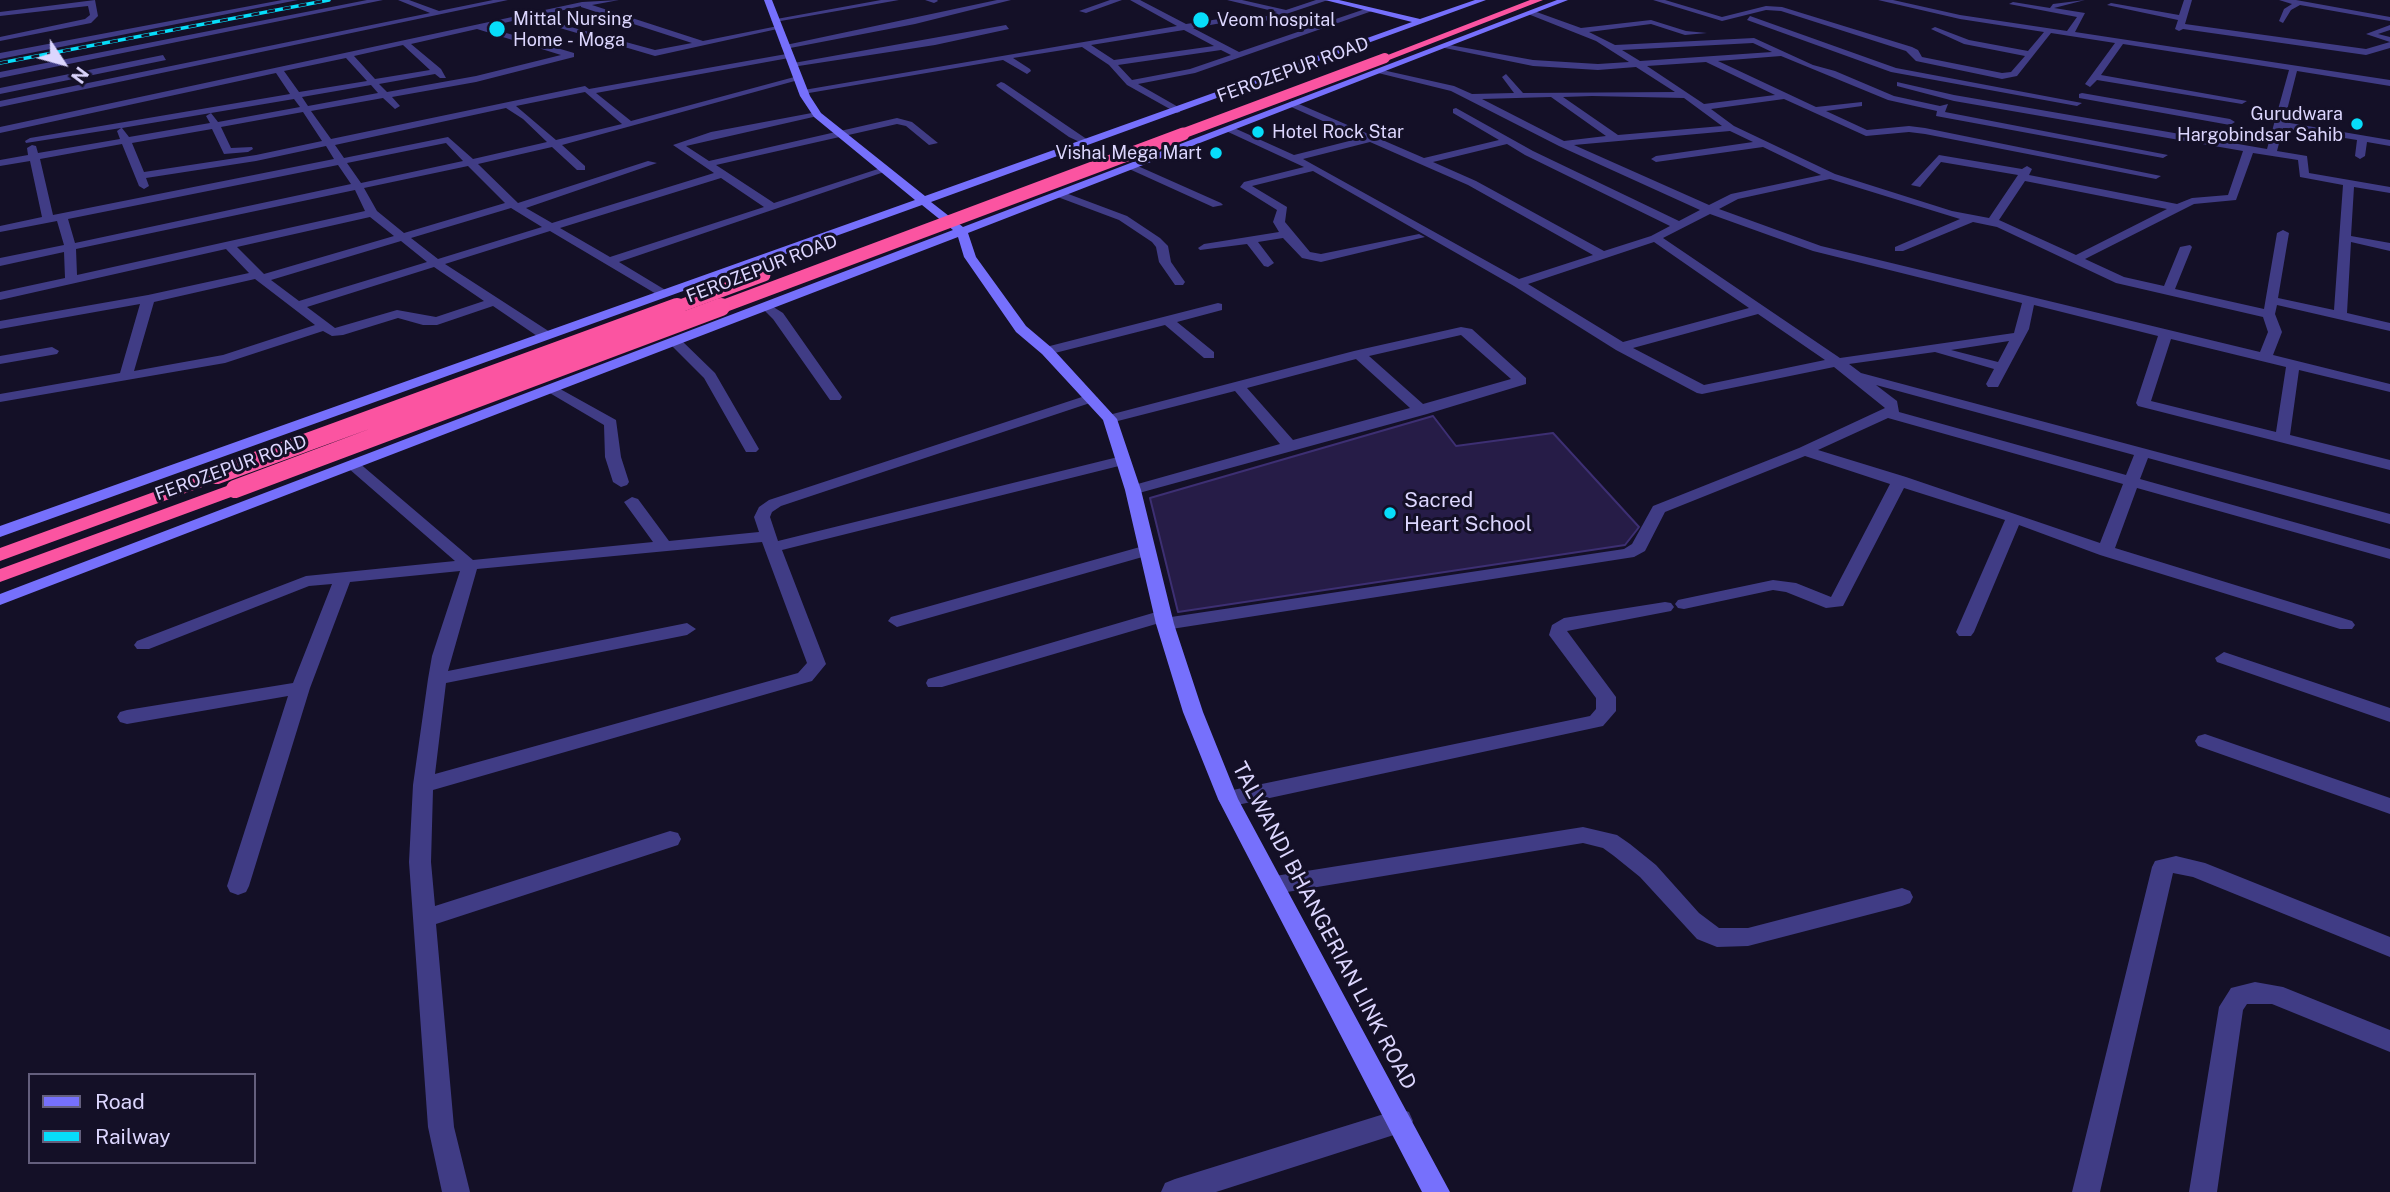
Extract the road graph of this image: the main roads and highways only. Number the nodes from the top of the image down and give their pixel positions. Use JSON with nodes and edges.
{"nodes":[{"id":1,"x":1538,"y":0,"type":"edge"},
{"id":2,"x":1507,"y":1,"type":"edge"},
{"id":3,"x":1459,"y":30,"type":"junction"},
{"id":4,"x":1477,"y":34,"type":"road end"},
{"id":5,"x":0,"y":555,"type":"edge"},
{"id":6,"x":0,"y":576,"type":"edge"}],
"edges":[{"from":1,"to":3,"type":"highway","name":"FEROZEPUR ROAD"},
{"from":2,"to":5,"type":"highway","name":"FEROZEPUR ROAD","bridge":true},
{"from":3,"to":4,"type":"highway"},
{"from":3,"to":6,"type":"highway","name":"FEROZEPUR ROAD","bridge":true}]}
